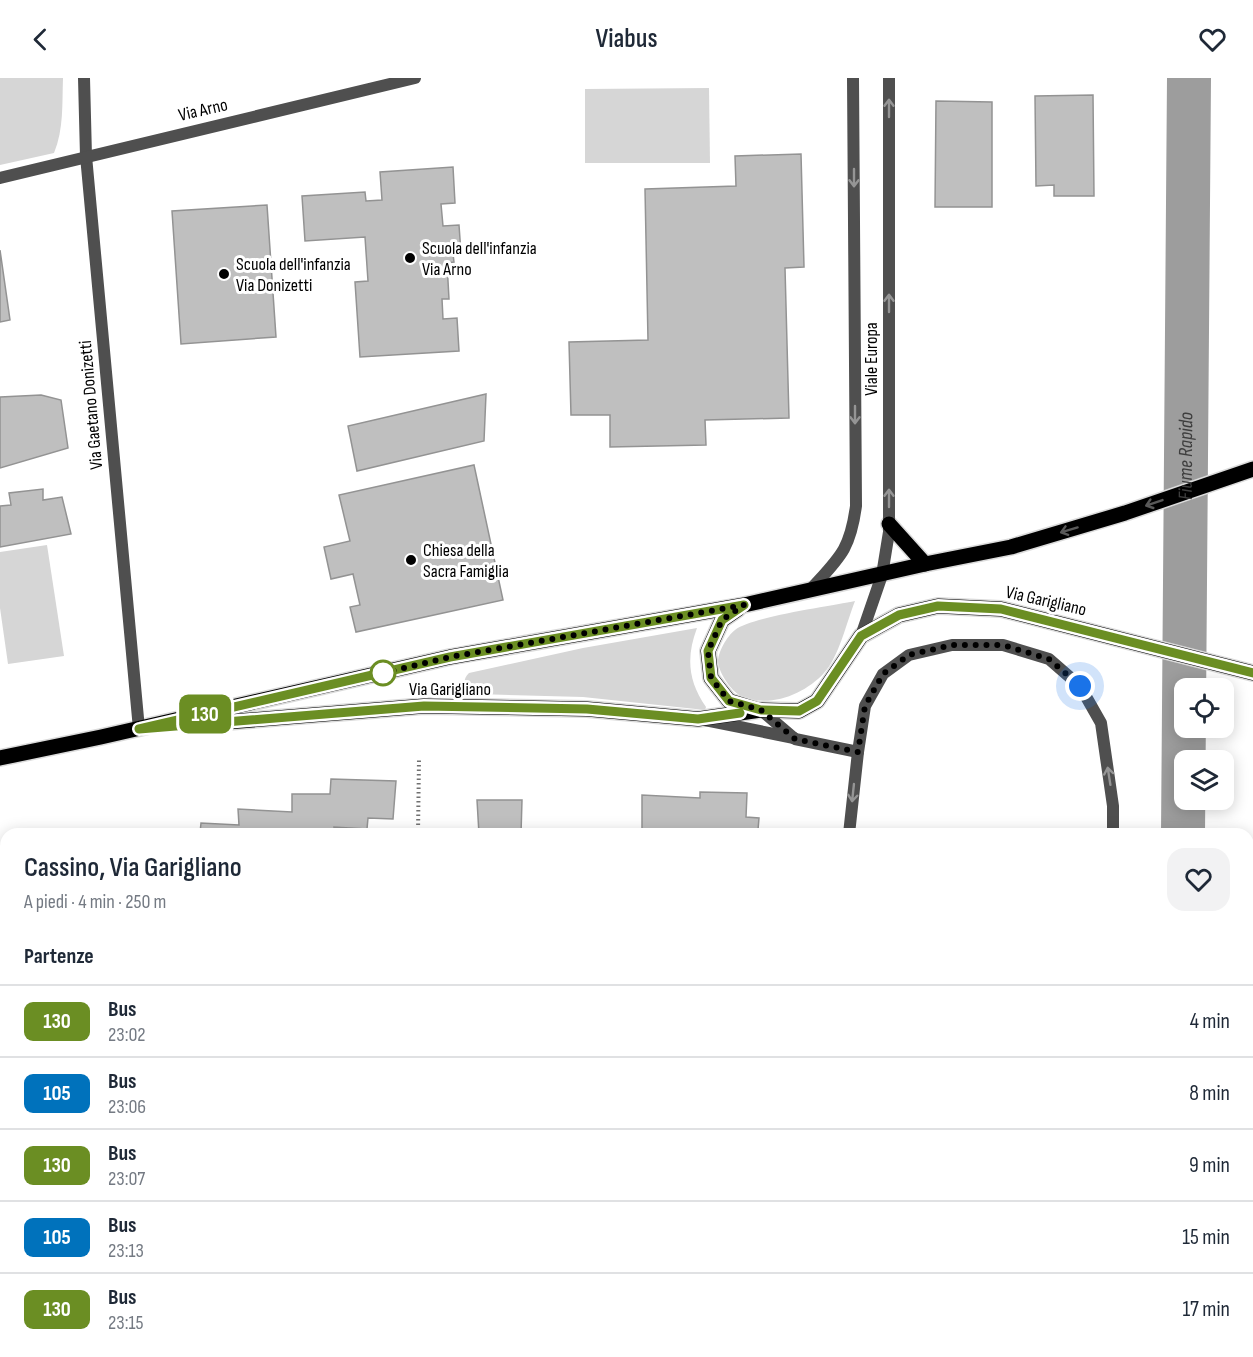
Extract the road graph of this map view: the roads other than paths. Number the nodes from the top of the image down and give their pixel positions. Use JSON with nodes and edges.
{"nodes":[{"id":1,"x":84,"y":78,"type":"edge"},
{"id":2,"x":415,"y":78,"type":"edge"},
{"id":3,"x":853,"y":78,"type":"edge"},
{"id":4,"x":889,"y":78,"type":"edge"},
{"id":5,"x":86,"y":156,"type":"junction"},
{"id":6,"x":0,"y":178,"type":"edge"},
{"id":7,"x":1251,"y":470,"type":"edge"},
{"id":8,"x":889,"y":524,"type":"junction"},
{"id":9,"x":925,"y":564,"type":"junction"},
{"id":10,"x":882,"y":575,"type":"junction"},
{"id":11,"x":811,"y":589,"type":"junction"},
{"id":12,"x":744,"y":605,"type":"junction"},
{"id":13,"x":861,"y":636,"type":"junction"},
{"id":14,"x":1253,"y":673,"type":"edge"},
{"id":15,"x":761,"y":710,"type":"junction"},
{"id":16,"x":698,"y":719,"type":"junction"},
{"id":17,"x":139,"y":729,"type":"junction"},
{"id":18,"x":795,"y":739,"type":"junction"},
{"id":19,"x":858,"y":752,"type":"junction"},
{"id":20,"x":27,"y":754,"type":"junction"},
{"id":21,"x":0,"y":758,"type":"edge"},
{"id":22,"x":0,"y":768,"type":"edge"},
{"id":23,"x":850,"y":828,"type":"edge"},
{"id":24,"x":1113,"y":828,"type":"edge"}],
"edges":[{"from":1,"to":5,"type":"street","name":"Via Gaetano Donizetti"},
{"from":2,"to":5,"type":"street","name":"Via Arno"},
{"from":3,"to":11,"type":"street","name":"Viale Europa","one_way":true},
{"from":8,"to":4,"type":"street","name":"Viale Europa","one_way":true},
{"from":5,"to":6,"type":"street","name":"Via Arno"},
{"from":5,"to":17,"type":"street","name":"Via Gaetano Donizetti"},
{"from":7,"to":9,"type":"main road","name":"Via Garigliano","one_way":true},
{"from":8,"to":9,"type":"main road"},
{"from":8,"to":10,"type":"street","name":"Viale Europa"},
{"from":9,"to":10,"type":"main road","name":"Via Garigliano"},
{"from":10,"to":11,"type":"main road","name":"Via Garigliano"},
{"from":10,"to":13,"type":"street","name":"Viale Europa"},
{"from":11,"to":12,"type":"main road","name":"Via Garigliano"},
{"from":12,"to":15,"type":"main road","name":"Via Garigliano"},
{"from":12,"to":17,"type":"main road","name":"Via Garigliano"},
{"from":13,"to":14,"type":"main road","name":"Via Garigliano"},
{"from":13,"to":15,"type":"main road","name":"Via Garigliano"},
{"from":15,"to":16,"type":"main road","name":"Via Garigliano"},
{"from":15,"to":18,"type":"street"},
{"from":16,"to":17,"type":"main road","name":"Via Garigliano"},
{"from":16,"to":18,"type":"street"},
{"from":17,"to":20,"type":"main road","name":"Via Garigliano"},
{"from":18,"to":19,"type":"street"},
{"from":19,"to":23,"type":"street","one_way":true},
{"from":24,"to":19,"type":"street","one_way":true},
{"from":20,"to":21,"type":"main road","name":"Via Garigliano"},
{"from":20,"to":22,"type":"main road","name":"Via Garigliano"}]}
